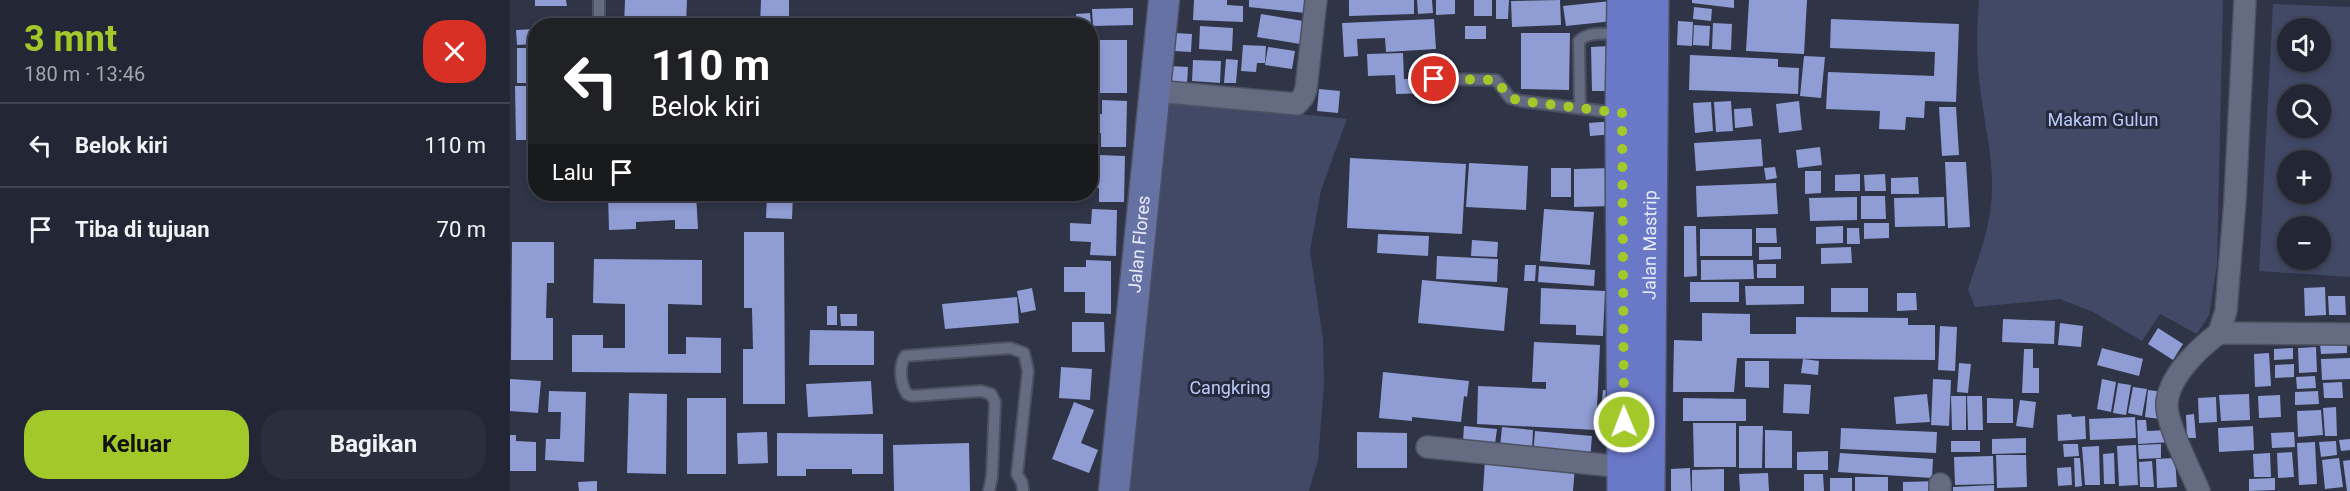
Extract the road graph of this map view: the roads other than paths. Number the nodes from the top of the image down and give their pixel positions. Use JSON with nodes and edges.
{"nodes":[{"id":1,"x":599,"y":0,"type":"edge"},
{"id":2,"x":1164,"y":0,"type":"edge"},
{"id":3,"x":1316,"y":0,"type":"edge"},
{"id":4,"x":1624,"y":0,"type":"edge"},
{"id":5,"x":1652,"y":0,"type":"edge"},
{"id":6,"x":2245,"y":0,"type":"edge"},
{"id":7,"x":599,"y":18,"type":"edge"},
{"id":8,"x":1623,"y":34,"type":"junction"},
{"id":9,"x":1434,"y":79,"type":"dead end"},
{"id":10,"x":1155,"y":91,"type":"junction"},
{"id":11,"x":1580,"y":108,"type":"junction"},
{"id":12,"x":1622,"y":113,"type":"junction"},
{"id":13,"x":2219,"y":333,"type":"junction"},
{"id":14,"x":2350,"y":334,"type":"edge"},
{"id":15,"x":1636,"y":355,"type":"junction"},
{"id":16,"x":1427,"y":447,"type":"dead end"},
{"id":17,"x":1624,"y":479,"type":"edge"},
{"id":18,"x":989,"y":491,"type":"edge"},
{"id":19,"x":1023,"y":491,"type":"edge"},
{"id":20,"x":1114,"y":491,"type":"edge"},
{"id":21,"x":1648,"y":491,"type":"edge"},
{"id":22,"x":2199,"y":491,"type":"edge"}],
"edges":[{"from":1,"to":7,"type":"lane"},
{"from":2,"to":10,"type":"street","name":"Jalan Flores"},
{"from":3,"to":10,"type":"street"},
{"from":4,"to":8,"type":"main road","name":"Jalan Mastrip"},
{"from":5,"to":15,"type":"main road","name":"Jalan Mastrip"},
{"from":6,"to":13,"type":"street"},
{"from":8,"to":11,"type":"lane"},
{"from":8,"to":12,"type":"main road","name":"Jalan Mastrip"},
{"from":9,"to":11,"type":"lane"},
{"from":10,"to":20,"type":"street","name":"Jalan Flores"},
{"from":11,"to":12,"type":"lane"},
{"from":12,"to":15,"type":"main road","name":"Jalan Mastrip"},
{"from":13,"to":14,"type":"street"},
{"from":13,"to":22,"type":"street"},
{"from":15,"to":17,"type":"main road","name":"Jalan Mastrip"},
{"from":15,"to":21,"type":"main road","name":"Jalan Mastrip"},
{"from":16,"to":17,"type":"street"},
{"from":18,"to":19,"type":"lane"}]}
